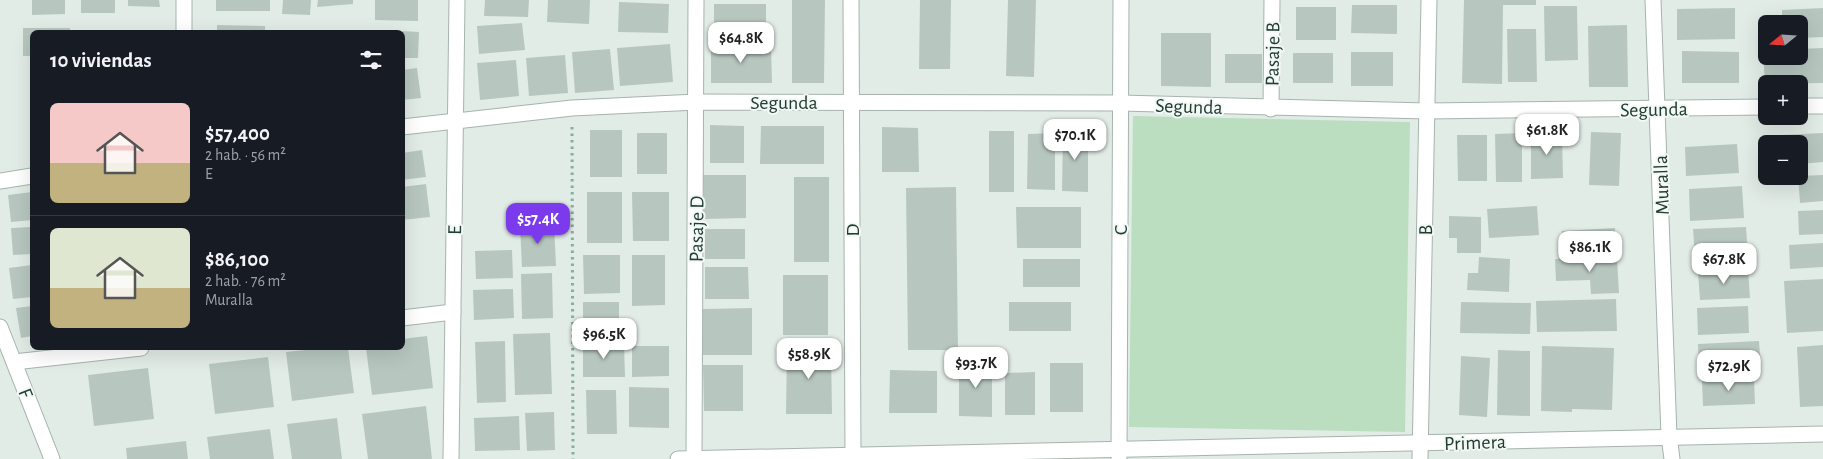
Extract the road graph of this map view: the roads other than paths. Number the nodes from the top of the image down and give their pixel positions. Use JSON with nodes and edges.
{"nodes":[{"id":1,"x":184,"y":0,"type":"edge"},
{"id":2,"x":457,"y":0,"type":"edge"},
{"id":3,"x":696,"y":0,"type":"edge"},
{"id":4,"x":851,"y":0,"type":"edge"},
{"id":5,"x":1122,"y":0,"type":"edge"},
{"id":6,"x":1272,"y":0,"type":"edge"},
{"id":7,"x":1429,"y":0,"type":"edge"},
{"id":8,"x":1653,"y":0,"type":"edge"},
{"id":9,"x":184,"y":30,"type":"edge"},
{"id":10,"x":697,"y":102,"type":"junction"},
{"id":11,"x":851,"y":103,"type":"junction"},
{"id":12,"x":1121,"y":103,"type":"junction"},
{"id":13,"x":1808,"y":106,"type":"edge"},
{"id":14,"x":1823,"y":106,"type":"edge"},
{"id":15,"x":1758,"y":107,"type":"edge"},
{"id":16,"x":1271,"y":108,"type":"junction"},
{"id":17,"x":1658,"y":109,"type":"junction"},
{"id":18,"x":1427,"y":111,"type":"junction"},
{"id":19,"x":455,"y":121,"type":"junction"},
{"id":20,"x":405,"y":127,"type":"edge"},
{"id":21,"x":30,"y":176,"type":"edge"},
{"id":22,"x":0,"y":180,"type":"edge"},
{"id":23,"x":453,"y":312,"type":"junction"},
{"id":24,"x":405,"y":318,"type":"edge"},
{"id":25,"x":0,"y":327,"type":"edge"},
{"id":26,"x":123,"y":350,"type":"edge"},
{"id":27,"x":14,"y":362,"type":"junction"},
{"id":28,"x":1823,"y":434,"type":"edge"},
{"id":29,"x":1670,"y":436,"type":"junction"},
{"id":30,"x":1421,"y":443,"type":"junction"},
{"id":31,"x":1265,"y":453,"type":"edge"},
{"id":32,"x":1119,"y":454,"type":"edge"},
{"id":33,"x":852,"y":456,"type":"edge"},
{"id":34,"x":694,"y":457,"type":"junction"},
{"id":35,"x":52,"y":459,"type":"edge"},
{"id":36,"x":451,"y":459,"type":"edge"},
{"id":37,"x":678,"y":459,"type":"edge"},
{"id":38,"x":1420,"y":459,"type":"edge"},
{"id":39,"x":1672,"y":459,"type":"edge"}],
"edges":[{"from":1,"to":9,"type":"street"},
{"from":2,"to":19,"type":"street","name":"E"},
{"from":3,"to":10,"type":"street","name":"Pasaje D"},
{"from":4,"to":11,"type":"street","name":"D"},
{"from":5,"to":12,"type":"street","name":"C"},
{"from":6,"to":16,"type":"street","name":"Pasaje B"},
{"from":7,"to":18,"type":"street","name":"B"},
{"from":8,"to":17,"type":"street","name":"Muralla"},
{"from":10,"to":11,"type":"street","name":"Segunda"},
{"from":10,"to":19,"type":"street","name":"Segunda"},
{"from":10,"to":34,"type":"street","name":"Pasaje D"},
{"from":11,"to":12,"type":"street","name":"Segunda"},
{"from":11,"to":33,"type":"street","name":"D"},
{"from":12,"to":16,"type":"street","name":"Segunda"},
{"from":12,"to":32,"type":"street","name":"C"},
{"from":13,"to":14,"type":"street"},
{"from":15,"to":17,"type":"street","name":"Segunda"},
{"from":16,"to":18,"type":"street","name":"Segunda"},
{"from":17,"to":18,"type":"street","name":"Segunda"},
{"from":17,"to":29,"type":"street","name":"Muralla"},
{"from":18,"to":30,"type":"street","name":"B"},
{"from":19,"to":20,"type":"street","name":"Segunda"},
{"from":19,"to":23,"type":"street","name":"E"},
{"from":21,"to":22,"type":"street"},
{"from":23,"to":24,"type":"street"},
{"from":23,"to":36,"type":"street","name":"E"},
{"from":25,"to":27,"type":"street","name":"F"},
{"from":26,"to":27,"type":"street"},
{"from":27,"to":35,"type":"street","name":"F"},
{"from":28,"to":29,"type":"street","name":"Primera"},
{"from":29,"to":30,"type":"street","name":"Primera"},
{"from":29,"to":39,"type":"street","name":"Muralla"},
{"from":30,"to":31,"type":"street","name":"Primera"},
{"from":30,"to":38,"type":"street","name":"B"},
{"from":31,"to":32,"type":"street","name":"Primera"},
{"from":32,"to":33,"type":"street","name":"Primera"},
{"from":33,"to":34,"type":"street","name":"Primera"},
{"from":34,"to":37,"type":"street","name":"Primera"}]}
